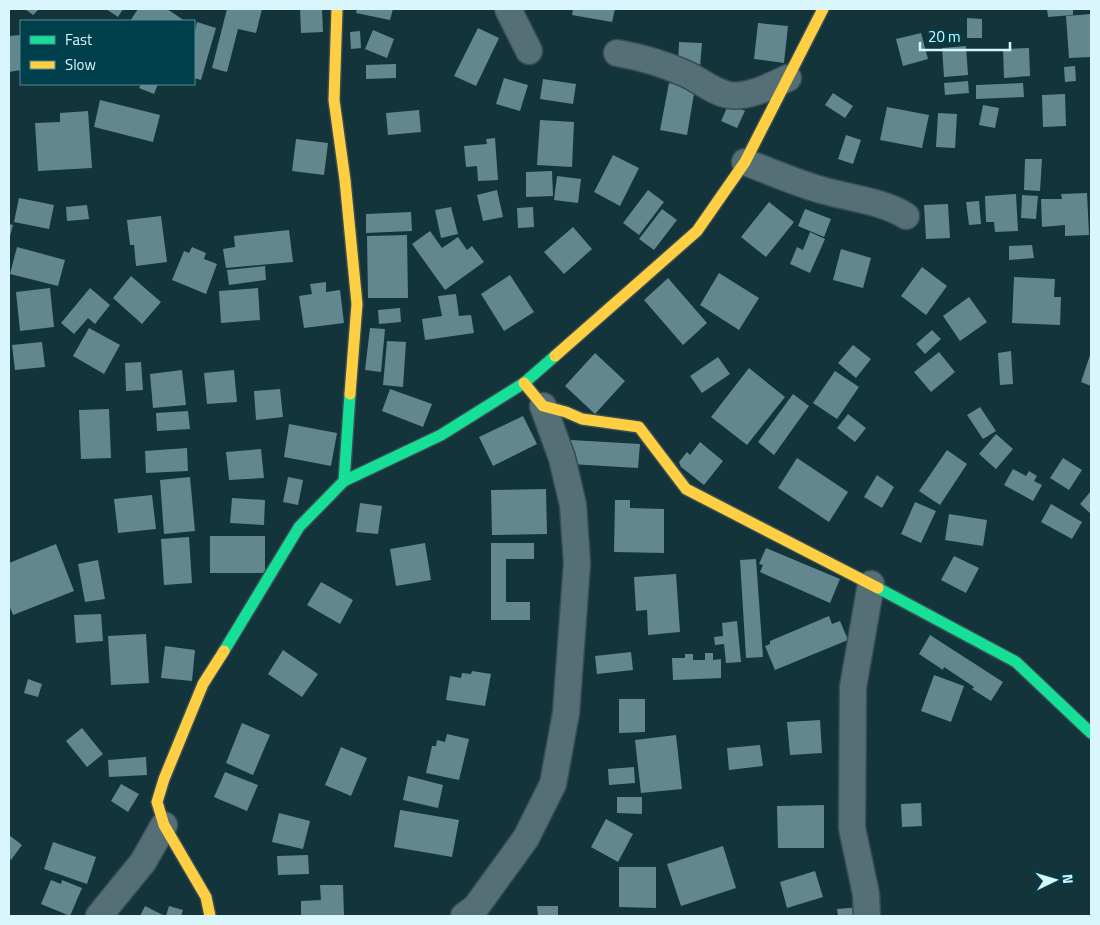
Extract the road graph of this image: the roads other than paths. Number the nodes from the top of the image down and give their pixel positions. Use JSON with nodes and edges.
{"nodes":[{"id":1,"x":337,"y":9,"type":"edge"},
{"id":2,"x":508,"y":9,"type":"edge"},
{"id":3,"x":823,"y":9,"type":"edge"},
{"id":4,"x":529,"y":52,"type":"dead end"},
{"id":5,"x":617,"y":53,"type":"dead end"},
{"id":6,"x":788,"y":78,"type":"junction"},
{"id":7,"x":745,"y":162,"type":"junction"},
{"id":8,"x":906,"y":216,"type":"dead end"},
{"id":9,"x":524,"y":383,"type":"junction"},
{"id":10,"x":543,"y":406,"type":"junction"},
{"id":11,"x":344,"y":481,"type":"junction"},
{"id":12,"x":871,"y":584,"type":"junction"},
{"id":13,"x":1091,"y":733,"type":"edge"},
{"id":14,"x":164,"y":825,"type":"junction"},
{"id":15,"x":473,"y":913,"type":"edge"},
{"id":16,"x":99,"y":916,"type":"edge"},
{"id":17,"x":210,"y":916,"type":"edge"},
{"id":18,"x":868,"y":916,"type":"edge"}],
"edges":[{"from":1,"to":11,"type":"street"},
{"from":2,"to":4,"type":"street"},
{"from":3,"to":6,"type":"street"},
{"from":5,"to":6,"type":"street"},
{"from":6,"to":7,"type":"street"},
{"from":7,"to":8,"type":"street"},
{"from":7,"to":9,"type":"street"},
{"from":9,"to":10,"type":"street"},
{"from":9,"to":11,"type":"street"},
{"from":10,"to":12,"type":"street"},
{"from":10,"to":15,"type":"street"},
{"from":11,"to":14,"type":"street"},
{"from":12,"to":13,"type":"street"},
{"from":12,"to":18,"type":"street"},
{"from":14,"to":16,"type":"street"},
{"from":14,"to":17,"type":"street"}]}
